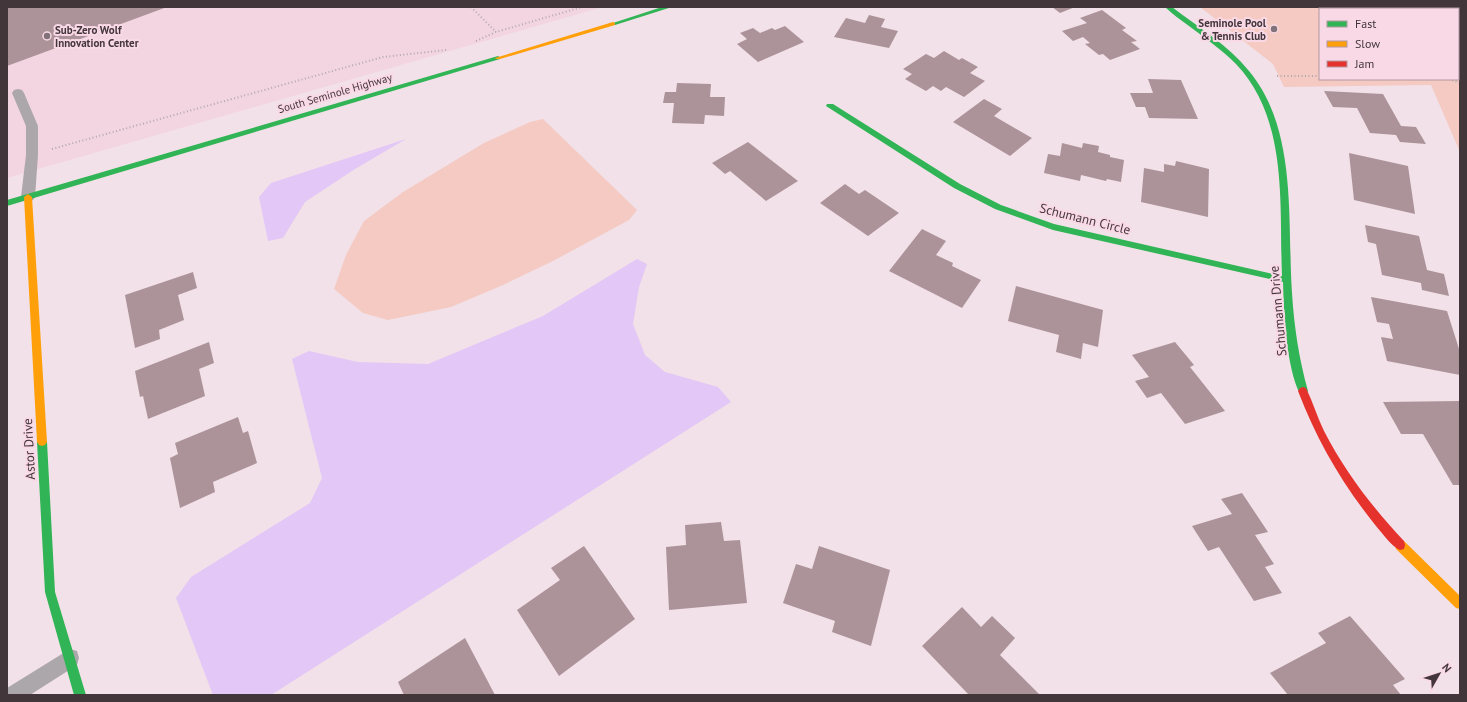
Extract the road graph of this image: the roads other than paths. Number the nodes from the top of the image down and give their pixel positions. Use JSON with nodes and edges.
{"nodes":[{"id":1,"x":669,"y":7,"type":"edge"},
{"id":2,"x":1168,"y":7,"type":"edge"},
{"id":3,"x":18,"y":93,"type":"dead end"},
{"id":4,"x":830,"y":106,"type":"dead end"},
{"id":5,"x":28,"y":196,"type":"junction"},
{"id":6,"x":7,"y":203,"type":"edge"},
{"id":7,"x":1287,"y":280,"type":"junction"},
{"id":8,"x":1460,"y":604,"type":"edge"},
{"id":9,"x":70,"y":658,"type":"junction"},
{"id":10,"x":13,"y":695,"type":"edge"},
{"id":11,"x":80,"y":695,"type":"edge"}],
"edges":[{"from":1,"to":5,"type":"street","name":"South Seminole Highway"},
{"from":2,"to":7,"type":"street","name":"Schumann Drive"},
{"from":3,"to":5,"type":"lane"},
{"from":4,"to":7,"type":"street","name":"Schumann Circle"},
{"from":5,"to":6,"type":"street","name":"South Seminole Highway"},
{"from":5,"to":9,"type":"street","name":"Astor Drive"},
{"from":7,"to":8,"type":"street","name":"Schumann Drive"},
{"from":9,"to":10,"type":"lane"},
{"from":9,"to":11,"type":"street","name":"Astor Drive"}]}
